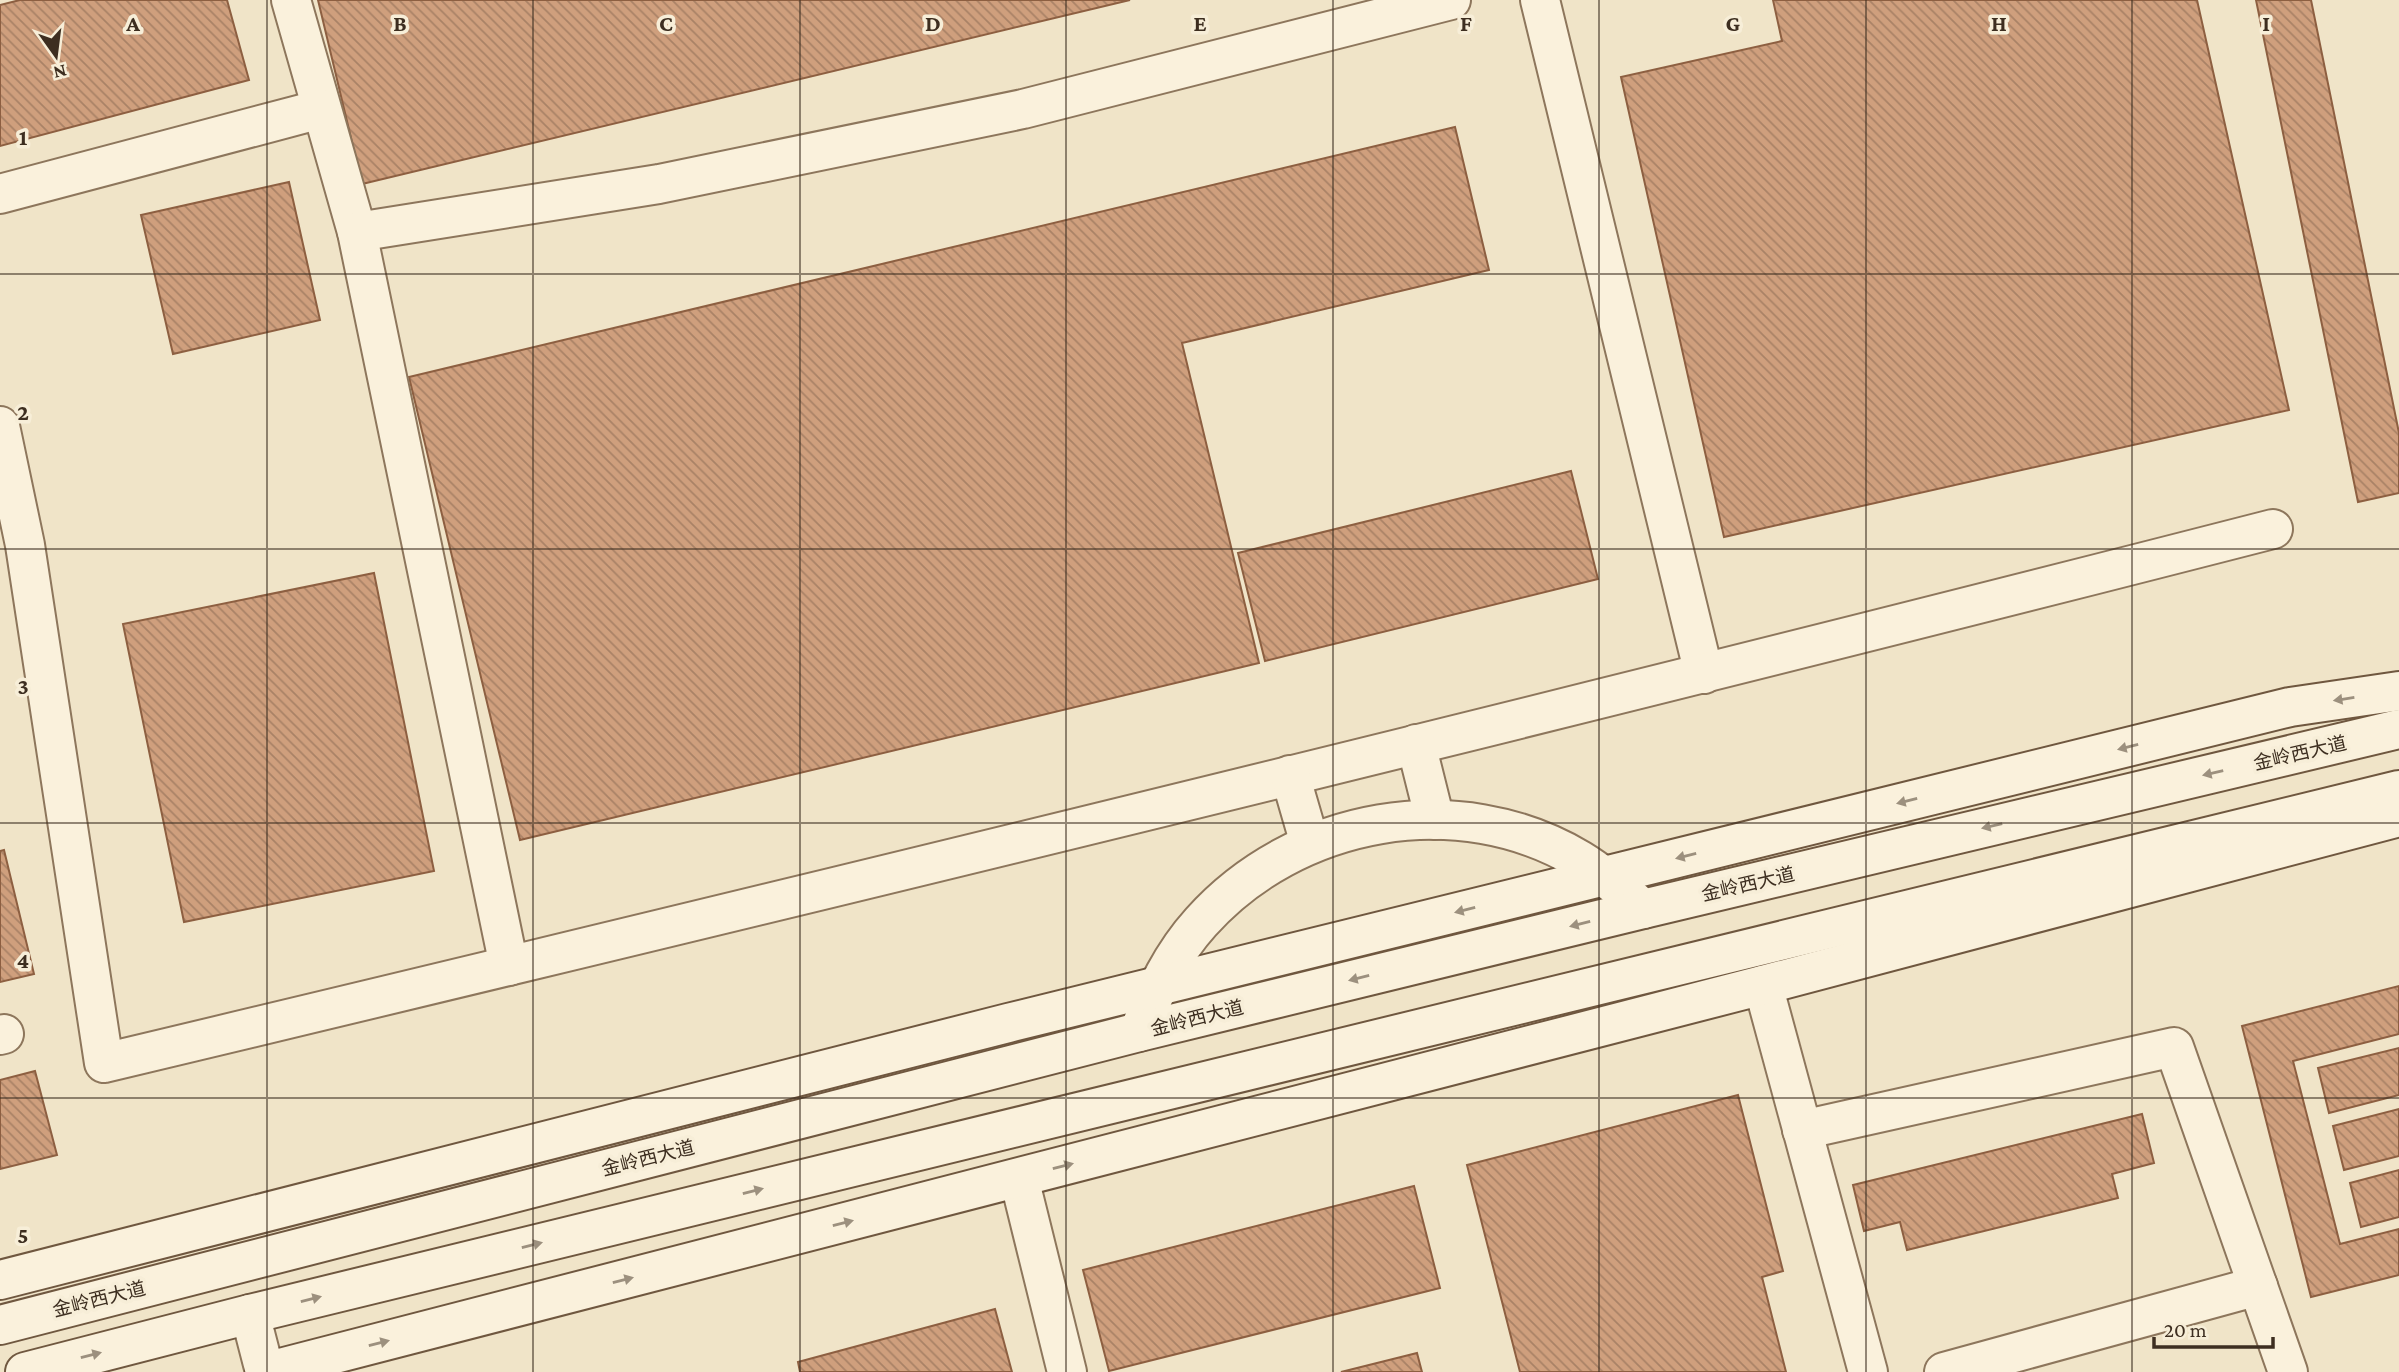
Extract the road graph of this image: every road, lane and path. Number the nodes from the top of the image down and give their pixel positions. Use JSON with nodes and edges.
{"nodes":[{"id":1,"x":291,"y":0,"type":"edge"},
{"id":2,"x":1451,"y":0,"type":"edge"},
{"id":3,"x":1540,"y":0,"type":"edge"},
{"id":4,"x":321,"y":109,"type":"junction"},
{"id":5,"x":0,"y":194,"type":"edge"},
{"id":6,"x":357,"y":232,"type":"junction"},
{"id":7,"x":0,"y":426,"type":"edge"},
{"id":8,"x":2273,"y":529,"type":"dead end"},
{"id":9,"x":1704,"y":674,"type":"junction"},
{"id":10,"x":2399,"y":691,"type":"edge"},
{"id":11,"x":2399,"y":710,"type":"edge"},
{"id":12,"x":2385,"y":732,"type":"edge"},
{"id":13,"x":1416,"y":744,"type":"junction"},
{"id":14,"x":1290,"y":775,"type":"junction"},
{"id":15,"x":2391,"y":801,"type":"edge"},
{"id":16,"x":1435,"y":820,"type":"junction"},
{"id":17,"x":1310,"y":844,"type":"junction"},
{"id":18,"x":1604,"y":876,"type":"junction"},
{"id":19,"x":1643,"y":908,"type":"junction"},
{"id":20,"x":509,"y":966,"type":"junction"},
{"id":21,"x":1158,"y":985,"type":"junction"},
{"id":22,"x":1763,"y":985,"type":"junction"},
{"id":23,"x":1139,"y":1032,"type":"junction"},
{"id":24,"x":1802,"y":1130,"type":"junction"},
{"id":25,"x":1019,"y":1178,"type":"junction"},
{"id":26,"x":0,"y":1280,"type":"edge"},
{"id":27,"x":2258,"y":1286,"type":"junction"},
{"id":28,"x":250,"y":1314,"type":"junction"},
{"id":29,"x":0,"y":1325,"type":"edge"},
{"id":30,"x":25,"y":1372,"type":"edge"},
{"id":31,"x":265,"y":1372,"type":"edge"},
{"id":32,"x":1067,"y":1372,"type":"edge"},
{"id":33,"x":1868,"y":1372,"type":"edge"},
{"id":34,"x":1944,"y":1372,"type":"edge"},
{"id":35,"x":2288,"y":1372,"type":"edge"}],
"edges":[{"from":1,"to":4,"type":"street"},
{"from":2,"to":6,"type":"street"},
{"from":3,"to":9,"type":"street"},
{"from":4,"to":5,"type":"street"},
{"from":4,"to":6,"type":"street"},
{"from":6,"to":20,"type":"street"},
{"from":7,"to":20,"type":"street"},
{"from":8,"to":9,"type":"street"},
{"from":9,"to":13,"type":"street"},
{"from":10,"to":18,"type":"street","one_way":true},
{"from":11,"to":12,"type":"street"},
{"from":12,"to":19,"type":"street","name":"金岭西大道","one_way":true},
{"from":13,"to":14,"type":"street"},
{"from":13,"to":16,"type":"street"},
{"from":14,"to":17,"type":"street"},
{"from":14,"to":20,"type":"street"},
{"from":15,"to":22,"type":"street"},
{"from":28,"to":15,"type":"street","one_way":true},
{"from":16,"to":17,"type":"street"},
{"from":16,"to":18,"type":"street"},
{"from":17,"to":21,"type":"street"},
{"from":18,"to":19,"type":"street"},
{"from":18,"to":21,"type":"street","one_way":true},
{"from":19,"to":23,"type":"street","name":"金岭西大道","one_way":true},
{"from":21,"to":23,"type":"street"},
{"from":21,"to":26,"type":"street"},
{"from":22,"to":24,"type":"street"},
{"from":25,"to":22,"type":"street","one_way":true},
{"from":23,"to":29,"type":"street","name":"金岭西大道"},
{"from":24,"to":27,"type":"street"},
{"from":24,"to":33,"type":"street"},
{"from":31,"to":25,"type":"street","one_way":true},
{"from":25,"to":32,"type":"street"},
{"from":27,"to":34,"type":"street"},
{"from":27,"to":35,"type":"street"},
{"from":30,"to":28,"type":"street","one_way":true},
{"from":28,"to":31,"type":"street"}]}
